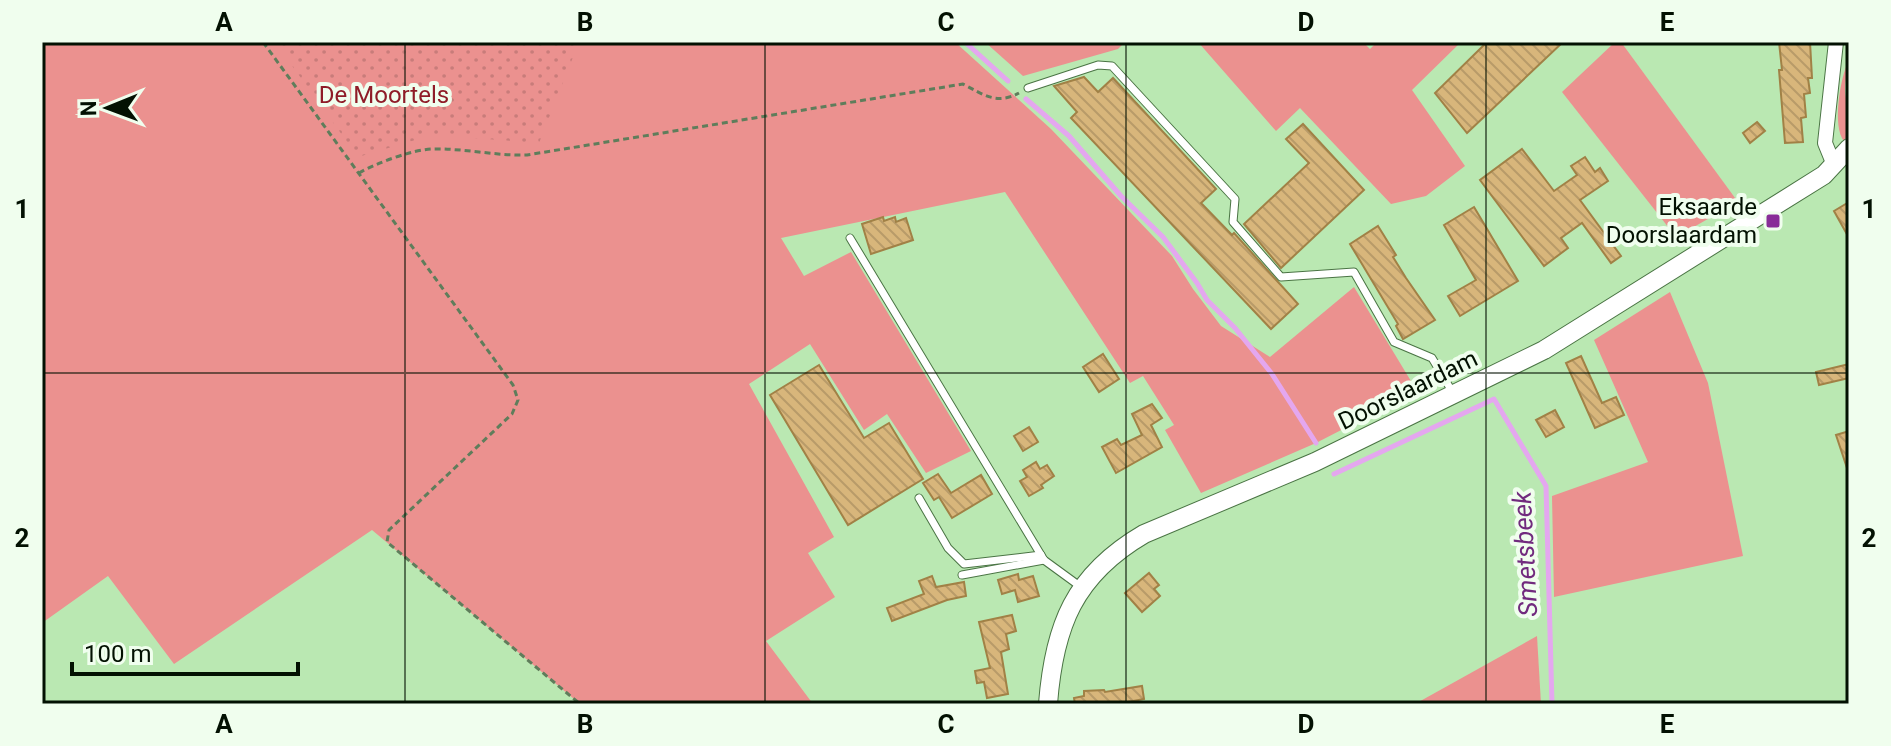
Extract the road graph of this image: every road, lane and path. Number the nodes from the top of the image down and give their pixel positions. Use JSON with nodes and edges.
{"nodes":[{"id":1,"x":263,"y":42,"type":"edge"},
{"id":2,"x":1836,"y":42,"type":"edge"},
{"id":3,"x":1028,"y":88,"type":"joint"},
{"id":4,"x":1849,"y":148,"type":"edge"},
{"id":5,"x":1834,"y":165,"type":"junction"},
{"id":6,"x":359,"y":173,"type":"junction"},
{"id":7,"x":850,"y":238,"type":"dead end"},
{"id":8,"x":1454,"y":395,"type":"junction"},
{"id":9,"x":919,"y":498,"type":"dead end"},
{"id":10,"x":1042,"y":558,"type":"junction"},
{"id":11,"x":962,"y":575,"type":"dead end"},
{"id":12,"x":1081,"y":587,"type":"junction"},
{"id":13,"x":580,"y":704,"type":"edge"},
{"id":14,"x":1048,"y":704,"type":"edge"}],
"edges":[{"from":1,"to":6,"type":"path"},
{"from":2,"to":5,"type":"street"},
{"from":3,"to":6,"type":"path"},
{"from":3,"to":8,"type":"lane"},
{"from":4,"to":5,"type":"street","name":"Doorslaardam"},
{"from":5,"to":8,"type":"street","name":"Doorslaardam"},
{"from":6,"to":13,"type":"path"},
{"from":7,"to":10,"type":"lane"},
{"from":8,"to":12,"type":"street","name":"Doorslaardam"},
{"from":9,"to":10,"type":"lane"},
{"from":10,"to":11,"type":"lane"},
{"from":10,"to":12,"type":"lane"},
{"from":12,"to":14,"type":"street","name":"Doorslaardam"}]}
